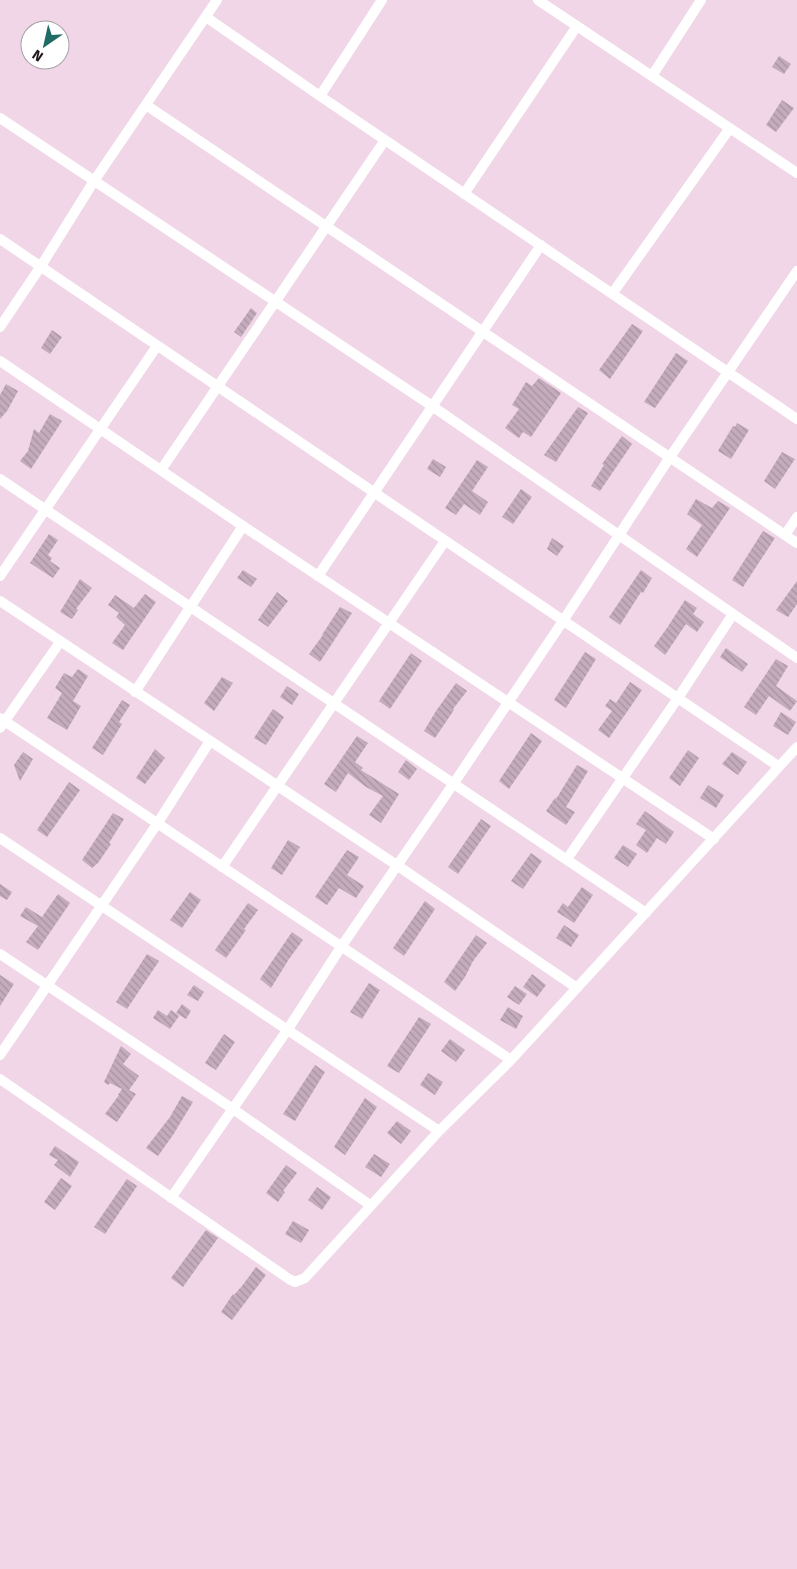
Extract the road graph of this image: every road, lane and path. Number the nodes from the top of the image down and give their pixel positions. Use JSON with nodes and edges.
{"nodes":[{"id":1,"x":217,"y":0,"type":"edge"},
{"id":2,"x":382,"y":0,"type":"edge"},
{"id":3,"x":538,"y":0,"type":"edge"},
{"id":4,"x":701,"y":0,"type":"edge"},
{"id":5,"x":206,"y":17,"type":"junction"},
{"id":6,"x":576,"y":26,"type":"junction"},
{"id":7,"x":652,"y":76,"type":"junction"},
{"id":8,"x":320,"y":96,"type":"junction"},
{"id":9,"x":146,"y":105,"type":"junction"},
{"id":10,"x":0,"y":118,"type":"edge"},
{"id":11,"x":730,"y":128,"type":"junction"},
{"id":12,"x":385,"y":140,"type":"junction"},
{"id":13,"x":797,"y":173,"type":"edge"},
{"id":14,"x":94,"y":180,"type":"junction"},
{"id":15,"x":464,"y":194,"type":"junction"},
{"id":16,"x":326,"y":225,"type":"junction"},
{"id":17,"x":0,"y":239,"type":"edge"},
{"id":18,"x":541,"y":246,"type":"junction"},
{"id":19,"x":41,"y":266,"type":"junction"},
{"id":20,"x":797,"y":272,"type":"edge"},
{"id":21,"x":612,"y":294,"type":"junction"},
{"id":22,"x":275,"y":301,"type":"junction"},
{"id":23,"x":0,"y":327,"type":"edge"},
{"id":24,"x":483,"y":331,"type":"junction"},
{"id":25,"x":157,"y":346,"type":"junction"},
{"id":26,"x":0,"y":361,"type":"edge"},
{"id":27,"x":728,"y":372,"type":"junction"},
{"id":28,"x":217,"y":386,"type":"junction"},
{"id":29,"x":432,"y":406,"type":"junction"},
{"id":30,"x":797,"y":419,"type":"edge"},
{"id":31,"x":100,"y":429,"type":"junction"},
{"id":32,"x":670,"y":457,"type":"junction"},
{"id":33,"x":161,"y":470,"type":"junction"},
{"id":34,"x":0,"y":479,"type":"edge"},
{"id":35,"x":374,"y":492,"type":"junction"},
{"id":36,"x":46,"y":509,"type":"junction"},
{"id":37,"x":797,"y":517,"type":"edge"},
{"id":38,"x":243,"y":526,"type":"junction"},
{"id":39,"x":618,"y":535,"type":"junction"},
{"id":40,"x":785,"y":535,"type":"junction"},
{"id":41,"x":445,"y":541,"type":"junction"},
{"id":42,"x":797,"y":543,"type":"edge"},
{"id":43,"x":0,"y":576,"type":"edge"},
{"id":44,"x":318,"y":576,"type":"junction"},
{"id":45,"x":0,"y":601,"type":"edge"},
{"id":46,"x":191,"y":606,"type":"junction"},
{"id":47,"x":733,"y":614,"type":"junction"},
{"id":48,"x":563,"y":620,"type":"junction"},
{"id":49,"x":389,"y":623,"type":"junction"},
{"id":50,"x":60,"y":642,"type":"junction"},
{"id":51,"x":797,"y":658,"type":"edge"},
{"id":52,"x":135,"y":692,"type":"junction"},
{"id":53,"x":678,"y":698,"type":"junction"},
{"id":54,"x":509,"y":702,"type":"junction"},
{"id":55,"x":335,"y":703,"type":"junction"},
{"id":56,"x":2,"y":723,"type":"edge"},
{"id":57,"x":210,"y":741,"type":"junction"},
{"id":58,"x":797,"y":747,"type":"edge"},
{"id":59,"x":778,"y":766,"type":"junction"},
{"id":60,"x":623,"y":778,"type":"junction"},
{"id":61,"x":454,"y":784,"type":"junction"},
{"id":62,"x":277,"y":787,"type":"junction"},
{"id":63,"x":157,"y":824,"type":"junction"},
{"id":64,"x":0,"y":838,"type":"edge"},
{"id":65,"x":714,"y":839,"type":"junction"},
{"id":66,"x":567,"y":859,"type":"junction"},
{"id":67,"x":398,"y":866,"type":"junction"},
{"id":68,"x":222,"y":867,"type":"junction"},
{"id":69,"x":102,"y":905,"type":"junction"},
{"id":70,"x":646,"y":913,"type":"junction"},
{"id":71,"x":342,"y":947,"type":"junction"},
{"id":72,"x":0,"y":954,"type":"edge"},
{"id":73,"x":46,"y":986,"type":"junction"},
{"id":74,"x":577,"y":988,"type":"junction"},
{"id":75,"x":288,"y":1029,"type":"junction"},
{"id":76,"x":0,"y":1055,"type":"edge"},
{"id":77,"x":511,"y":1060,"type":"junction"},
{"id":78,"x":0,"y":1079,"type":"edge"},
{"id":79,"x":233,"y":1109,"type":"junction"},
{"id":80,"x":439,"y":1131,"type":"junction"},
{"id":81,"x":171,"y":1198,"type":"junction"},
{"id":82,"x":370,"y":1205,"type":"junction"}],
"edges":[{"from":1,"to":5,"type":"street"},
{"from":2,"to":8,"type":"street"},
{"from":3,"to":6,"type":"street"},
{"from":4,"to":7,"type":"street"},
{"from":5,"to":8,"type":"street"},
{"from":5,"to":9,"type":"street"},
{"from":6,"to":7,"type":"street"},
{"from":6,"to":15,"type":"street"},
{"from":7,"to":11,"type":"street"},
{"from":8,"to":12,"type":"street"},
{"from":9,"to":14,"type":"street"},
{"from":9,"to":16,"type":"street"},
{"from":10,"to":14,"type":"street"},
{"from":11,"to":13,"type":"street"},
{"from":11,"to":21,"type":"street"},
{"from":12,"to":15,"type":"street"},
{"from":12,"to":16,"type":"street"},
{"from":14,"to":19,"type":"street"},
{"from":14,"to":22,"type":"street"},
{"from":15,"to":18,"type":"street"},
{"from":16,"to":22,"type":"street"},
{"from":16,"to":24,"type":"street"},
{"from":17,"to":19,"type":"street"},
{"from":18,"to":21,"type":"street"},
{"from":18,"to":24,"type":"street"},
{"from":19,"to":23,"type":"street"},
{"from":19,"to":25,"type":"street"},
{"from":20,"to":27,"type":"street"},
{"from":21,"to":27,"type":"street"},
{"from":22,"to":28,"type":"street"},
{"from":22,"to":29,"type":"street"},
{"from":24,"to":29,"type":"street"},
{"from":24,"to":32,"type":"street"},
{"from":25,"to":28,"type":"street"},
{"from":25,"to":31,"type":"street"},
{"from":26,"to":31,"type":"street"},
{"from":27,"to":30,"type":"street"},
{"from":27,"to":32,"type":"street"},
{"from":28,"to":33,"type":"street"},
{"from":28,"to":35,"type":"street"},
{"from":29,"to":35,"type":"street"},
{"from":29,"to":39,"type":"street"},
{"from":31,"to":33,"type":"street"},
{"from":31,"to":36,"type":"street"},
{"from":32,"to":39,"type":"street"},
{"from":32,"to":40,"type":"street"},
{"from":33,"to":38,"type":"street"},
{"from":34,"to":36,"type":"street"},
{"from":35,"to":41,"type":"street"},
{"from":35,"to":44,"type":"street"},
{"from":36,"to":43,"type":"street"},
{"from":36,"to":46,"type":"street"},
{"from":37,"to":40,"type":"street"},
{"from":38,"to":44,"type":"street"},
{"from":38,"to":46,"type":"street"},
{"from":39,"to":47,"type":"street"},
{"from":39,"to":48,"type":"street"},
{"from":40,"to":42,"type":"street"},
{"from":41,"to":48,"type":"street"},
{"from":41,"to":49,"type":"street"},
{"from":44,"to":49,"type":"street"},
{"from":45,"to":50,"type":"street"},
{"from":46,"to":52,"type":"street"},
{"from":46,"to":55,"type":"street"},
{"from":47,"to":51,"type":"street"},
{"from":47,"to":53,"type":"street"},
{"from":48,"to":53,"type":"street"},
{"from":48,"to":54,"type":"street"},
{"from":49,"to":54,"type":"street"},
{"from":49,"to":55,"type":"street"},
{"from":50,"to":52,"type":"street"},
{"from":50,"to":56,"type":"street"},
{"from":52,"to":57,"type":"street"},
{"from":53,"to":59,"type":"street"},
{"from":53,"to":60,"type":"street"},
{"from":54,"to":60,"type":"street"},
{"from":54,"to":61,"type":"street"},
{"from":55,"to":61,"type":"street"},
{"from":55,"to":62,"type":"street"},
{"from":56,"to":63,"type":"street"},
{"from":57,"to":62,"type":"street"},
{"from":57,"to":63,"type":"street"},
{"from":58,"to":59,"type":"street"},
{"from":59,"to":65,"type":"street"},
{"from":60,"to":65,"type":"street"},
{"from":60,"to":66,"type":"street"},
{"from":61,"to":66,"type":"street"},
{"from":61,"to":67,"type":"street"},
{"from":62,"to":67,"type":"street"},
{"from":62,"to":68,"type":"street"},
{"from":63,"to":68,"type":"street"},
{"from":63,"to":69,"type":"street"},
{"from":64,"to":69,"type":"street"},
{"from":65,"to":70,"type":"street"},
{"from":66,"to":70,"type":"street"},
{"from":67,"to":71,"type":"street"},
{"from":67,"to":74,"type":"street"},
{"from":68,"to":71,"type":"street"},
{"from":69,"to":73,"type":"street"},
{"from":69,"to":75,"type":"street"},
{"from":70,"to":74,"type":"street"},
{"from":71,"to":75,"type":"street"},
{"from":71,"to":77,"type":"street"},
{"from":72,"to":73,"type":"street"},
{"from":73,"to":76,"type":"street"},
{"from":73,"to":79,"type":"street"},
{"from":74,"to":77,"type":"street"},
{"from":75,"to":79,"type":"street"},
{"from":75,"to":80,"type":"street"},
{"from":77,"to":80,"type":"street"},
{"from":78,"to":81,"type":"street"},
{"from":79,"to":81,"type":"street"},
{"from":79,"to":82,"type":"street"},
{"from":80,"to":82,"type":"street"},
{"from":81,"to":82,"type":"street"}]}
